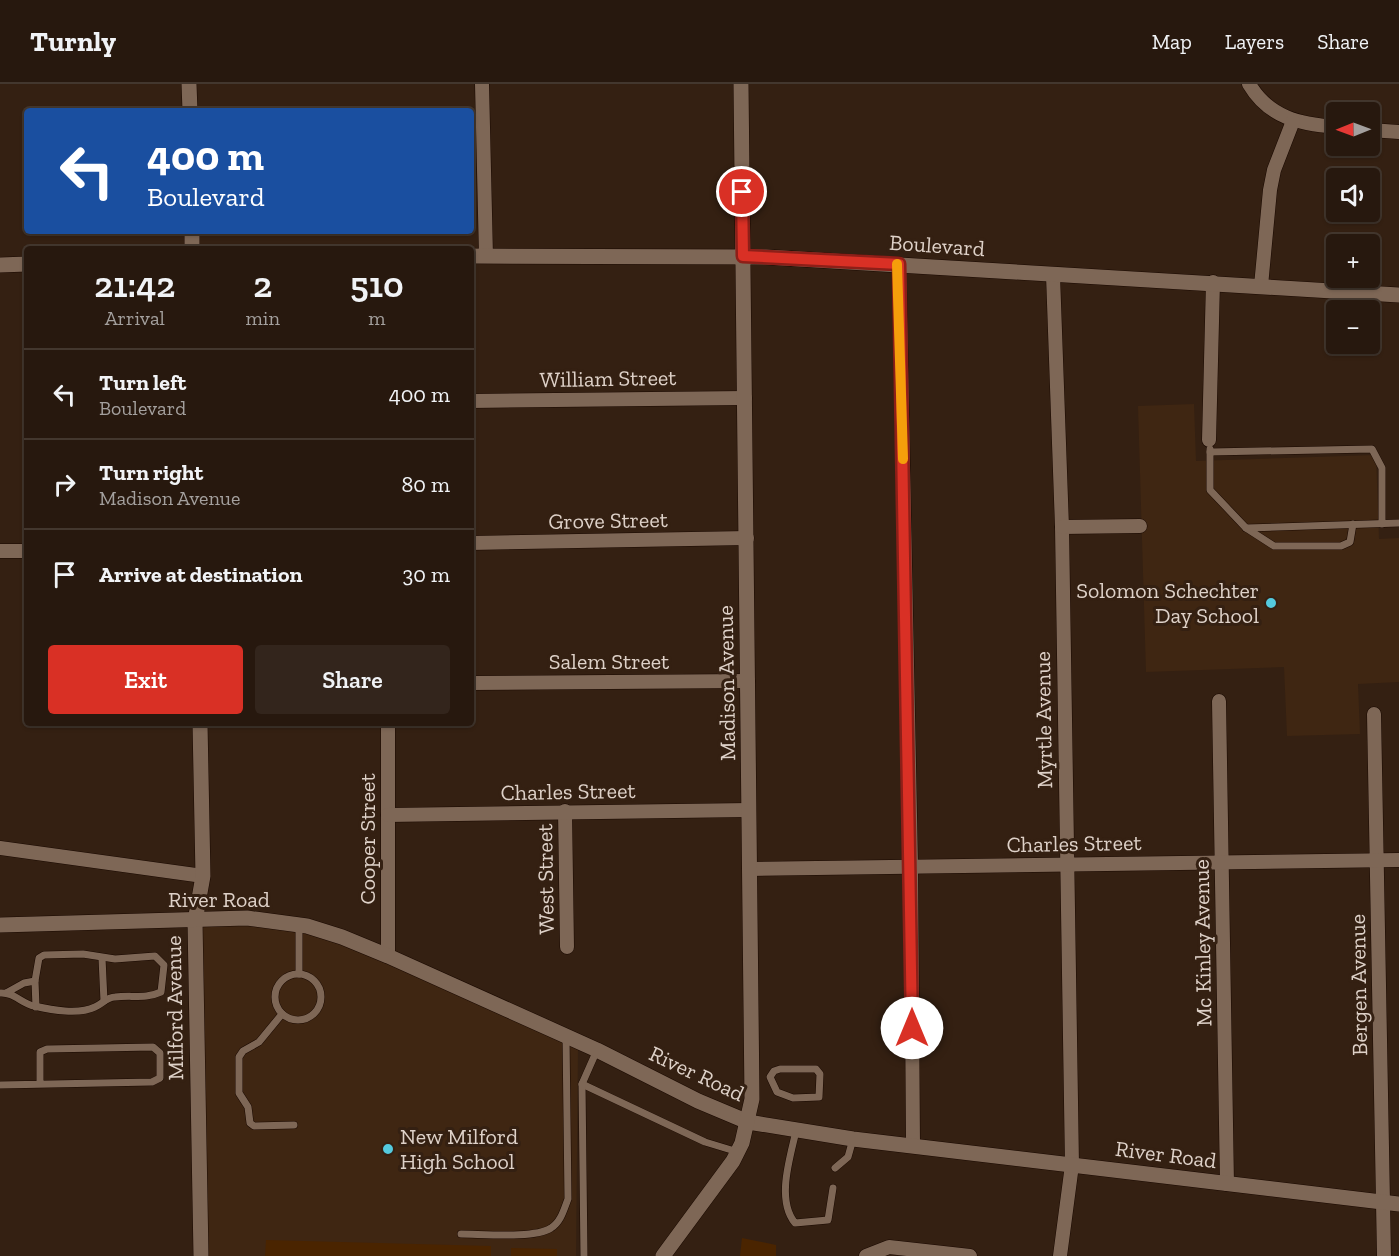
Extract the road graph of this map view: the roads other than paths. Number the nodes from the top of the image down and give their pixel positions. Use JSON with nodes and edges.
{"nodes":[{"id":1,"x":189,"y":84,"type":"edge"},
{"id":2,"x":482,"y":84,"type":"edge"},
{"id":3,"x":741,"y":84,"type":"edge"},
{"id":4,"x":1249,"y":84,"type":"edge"},
{"id":5,"x":190,"y":108,"type":"edge"},
{"id":6,"x":1293,"y":121,"type":"junction"},
{"id":7,"x":1326,"y":126,"type":"edge"},
{"id":8,"x":1380,"y":131,"type":"edge"},
{"id":9,"x":1399,"y":132,"type":"edge"},
{"id":10,"x":478,"y":256,"type":"edge"},
{"id":11,"x":743,"y":256,"type":"junction"},
{"id":12,"x":24,"y":264,"type":"edge"},
{"id":13,"x":899,"y":264,"type":"junction"},
{"id":14,"x":0,"y":265,"type":"edge"},
{"id":15,"x":1053,"y":275,"type":"junction"},
{"id":16,"x":1213,"y":282,"type":"junction"},
{"id":17,"x":1261,"y":286,"type":"junction"},
{"id":18,"x":1399,"y":295,"type":"edge"},
{"id":19,"x":744,"y":398,"type":"junction"},
{"id":20,"x":474,"y":401,"type":"edge"},
{"id":21,"x":1210,"y":446,"type":"junction"},
{"id":22,"x":1399,"y":523,"type":"edge"},
{"id":23,"x":1382,"y":524,"type":"junction"},
{"id":24,"x":1353,"y":525,"type":"junction"},
{"id":25,"x":1140,"y":526,"type":"dead end"},
{"id":26,"x":1062,"y":527,"type":"junction"},
{"id":27,"x":1246,"y":528,"type":"junction"},
{"id":28,"x":747,"y":538,"type":"junction"},
{"id":29,"x":474,"y":543,"type":"edge"},
{"id":30,"x":24,"y":551,"type":"edge"},
{"id":31,"x":0,"y":552,"type":"edge"},
{"id":32,"x":748,"y":681,"type":"junction"},
{"id":33,"x":474,"y":683,"type":"edge"},
{"id":34,"x":1219,"y":701,"type":"dead end"},
{"id":35,"x":1374,"y":714,"type":"dead end"},
{"id":36,"x":200,"y":726,"type":"edge"},
{"id":37,"x":388,"y":726,"type":"edge"},
{"id":38,"x":749,"y":810,"type":"junction"},
{"id":39,"x":565,"y":811,"type":"junction"},
{"id":40,"x":388,"y":815,"type":"junction"},
{"id":41,"x":0,"y":848,"type":"edge"},
{"id":42,"x":1399,"y":860,"type":"edge"},
{"id":43,"x":1377,"y":861,"type":"junction"},
{"id":44,"x":1222,"y":862,"type":"junction"},
{"id":45,"x":1066,"y":864,"type":"junction"},
{"id":46,"x":910,"y":865,"type":"junction"},
{"id":47,"x":750,"y":869,"type":"junction"},
{"id":48,"x":203,"y":876,"type":"junction"},
{"id":49,"x":195,"y":921,"type":"junction"},
{"id":50,"x":0,"y":925,"type":"edge"},
{"id":51,"x":299,"y":925,"type":"junction"},
{"id":52,"x":567,"y":947,"type":"dead end"},
{"id":53,"x":388,"y":956,"type":"junction"},
{"id":54,"x":102,"y":958,"type":"junction"},
{"id":55,"x":299,"y":974,"type":"junction"},
{"id":56,"x":35,"y":981,"type":"junction"},
{"id":57,"x":3,"y":993,"type":"edge"},
{"id":58,"x":104,"y":1001,"type":"junction"},
{"id":59,"x":36,"y":1006,"type":"junction"},
{"id":60,"x":282,"y":1014,"type":"junction"},
{"id":61,"x":566,"y":1036,"type":"junction"},
{"id":62,"x":597,"y":1050,"type":"junction"},
{"id":63,"x":753,"y":1077,"type":"junction"},
{"id":64,"x":770,"y":1077,"type":"junction"},
{"id":65,"x":40,"y":1084,"type":"junction"},
{"id":66,"x":582,"y":1084,"type":"junction"},
{"id":67,"x":0,"y":1085,"type":"edge"},
{"id":68,"x":748,"y":1122,"type":"junction"},
{"id":69,"x":294,"y":1125,"type":"dead end"},
{"id":70,"x":796,"y":1131,"type":"junction"},
{"id":71,"x":852,"y":1139,"type":"junction"},
{"id":72,"x":913,"y":1144,"type":"junction"},
{"id":73,"x":738,"y":1152,"type":"junction"},
{"id":74,"x":1072,"y":1165,"type":"junction"},
{"id":75,"x":835,"y":1168,"type":"dead end"},
{"id":76,"x":1227,"y":1184,"type":"junction"},
{"id":77,"x":833,"y":1188,"type":"dead end"},
{"id":78,"x":1383,"y":1203,"type":"junction"},
{"id":79,"x":1399,"y":1204,"type":"edge"},
{"id":80,"x":461,"y":1234,"type":"dead end"},
{"id":81,"x":201,"y":1256,"type":"edge"},
{"id":82,"x":584,"y":1256,"type":"edge"},
{"id":83,"x":663,"y":1256,"type":"edge"},
{"id":84,"x":866,"y":1256,"type":"edge"},
{"id":85,"x":970,"y":1256,"type":"edge"},
{"id":86,"x":1060,"y":1256,"type":"edge"},
{"id":87,"x":1384,"y":1256,"type":"edge"}],
"edges":[{"from":1,"to":5,"type":"street"},
{"from":2,"to":10,"type":"street"},
{"from":3,"to":11,"type":"street","name":"Madison Avenue"},
{"from":4,"to":6,"type":"street"},
{"from":6,"to":7,"type":"street"},
{"from":6,"to":17,"type":"street"},
{"from":8,"to":9,"type":"street"},
{"from":10,"to":11,"type":"street","name":"Boulevard"},
{"from":11,"to":13,"type":"street","name":"Boulevard"},
{"from":11,"to":19,"type":"street","name":"Madison Avenue"},
{"from":12,"to":14,"type":"street"},
{"from":13,"to":15,"type":"street","name":"Boulevard"},
{"from":13,"to":46,"type":"street"},
{"from":15,"to":16,"type":"street","name":"Boulevard"},
{"from":15,"to":26,"type":"street","name":"Myrtle Avenue"},
{"from":16,"to":17,"type":"street","name":"Boulevard"},
{"from":16,"to":21,"type":"street"},
{"from":17,"to":18,"type":"street","name":"Boulevard"},
{"from":19,"to":20,"type":"street","name":"William Street"},
{"from":19,"to":28,"type":"street","name":"Madison Avenue"},
{"from":21,"to":23,"type":"lane"},
{"from":21,"to":27,"type":"lane"},
{"from":22,"to":23,"type":"lane"},
{"from":23,"to":24,"type":"lane"},
{"from":24,"to":27,"type":"lane"},
{"from":24,"to":27,"type":"lane"},
{"from":25,"to":26,"type":"street"},
{"from":26,"to":45,"type":"street","name":"Myrtle Avenue"},
{"from":28,"to":29,"type":"street","name":"Grove Street"},
{"from":28,"to":32,"type":"street","name":"Madison Avenue"},
{"from":30,"to":31,"type":"street"},
{"from":32,"to":33,"type":"street","name":"Salem Street"},
{"from":32,"to":38,"type":"street","name":"Madison Avenue"},
{"from":34,"to":44,"type":"street","name":"Mc Kinley Avenue"},
{"from":35,"to":43,"type":"street","name":"Bergen Avenue"},
{"from":36,"to":48,"type":"street","name":"Milford Avenue"},
{"from":37,"to":40,"type":"street","name":"Cooper Street"},
{"from":38,"to":39,"type":"street","name":"Charles Street"},
{"from":38,"to":47,"type":"street","name":"Madison Avenue"},
{"from":39,"to":40,"type":"street","name":"Charles Street"},
{"from":39,"to":52,"type":"street","name":"West Street"},
{"from":40,"to":53,"type":"street","name":"Cooper Street"},
{"from":41,"to":48,"type":"street"},
{"from":42,"to":43,"type":"street","name":"Charles Street"},
{"from":43,"to":44,"type":"street","name":"Charles Street"},
{"from":43,"to":78,"type":"street","name":"Bergen Avenue"},
{"from":44,"to":45,"type":"street","name":"Charles Street"},
{"from":44,"to":76,"type":"street","name":"Mc Kinley Avenue"},
{"from":45,"to":46,"type":"street","name":"Charles Street"},
{"from":45,"to":74,"type":"street","name":"Myrtle Avenue"},
{"from":46,"to":47,"type":"street","name":"Charles Street"},
{"from":46,"to":72,"type":"street"},
{"from":47,"to":63,"type":"street","name":"Madison Avenue"},
{"from":48,"to":49,"type":"street","name":"Milford Avenue"},
{"from":49,"to":50,"type":"street","name":"River Road"},
{"from":49,"to":51,"type":"street","name":"River Road"},
{"from":49,"to":81,"type":"street","name":"Milford Avenue"},
{"from":51,"to":53,"type":"street","name":"River Road"},
{"from":51,"to":55,"type":"lane"},
{"from":53,"to":61,"type":"street","name":"River Road"},
{"from":54,"to":56,"type":"lane"},
{"from":54,"to":58,"type":"lane"},
{"from":54,"to":58,"type":"lane"},
{"from":55,"to":60,"type":"lane"},
{"from":55,"to":60,"type":"lane"},
{"from":56,"to":57,"type":"lane"},
{"from":56,"to":59,"type":"lane"},
{"from":57,"to":59,"type":"lane"},
{"from":58,"to":59,"type":"lane"},
{"from":60,"to":69,"type":"lane"},
{"from":61,"to":62,"type":"street","name":"River Road"},
{"from":61,"to":80,"type":"lane"},
{"from":62,"to":66,"type":"lane"},
{"from":62,"to":68,"type":"street","name":"River Road"},
{"from":63,"to":64,"type":"lane"},
{"from":63,"to":68,"type":"street","name":"Madison Avenue"},
{"from":64,"to":64,"type":"lane"},
{"from":65,"to":65,"type":"lane"},
{"from":65,"to":67,"type":"lane"},
{"from":66,"to":73,"type":"lane"},
{"from":66,"to":82,"type":"lane"},
{"from":68,"to":70,"type":"street","name":"River Road"},
{"from":68,"to":73,"type":"street","name":"Madison Avenue"},
{"from":70,"to":71,"type":"street","name":"River Road"},
{"from":70,"to":77,"type":"lane"},
{"from":71,"to":72,"type":"street","name":"River Road"},
{"from":71,"to":75,"type":"lane"},
{"from":72,"to":74,"type":"street","name":"River Road"},
{"from":73,"to":83,"type":"street","name":"Madison Avenue"},
{"from":74,"to":76,"type":"street","name":"River Road"},
{"from":74,"to":86,"type":"street","name":"Myrtle Avenue"},
{"from":76,"to":78,"type":"street","name":"River Road"},
{"from":78,"to":79,"type":"street","name":"River Road"},
{"from":78,"to":87,"type":"street","name":"Bergen Avenue"},
{"from":84,"to":85,"type":"street"}]}
